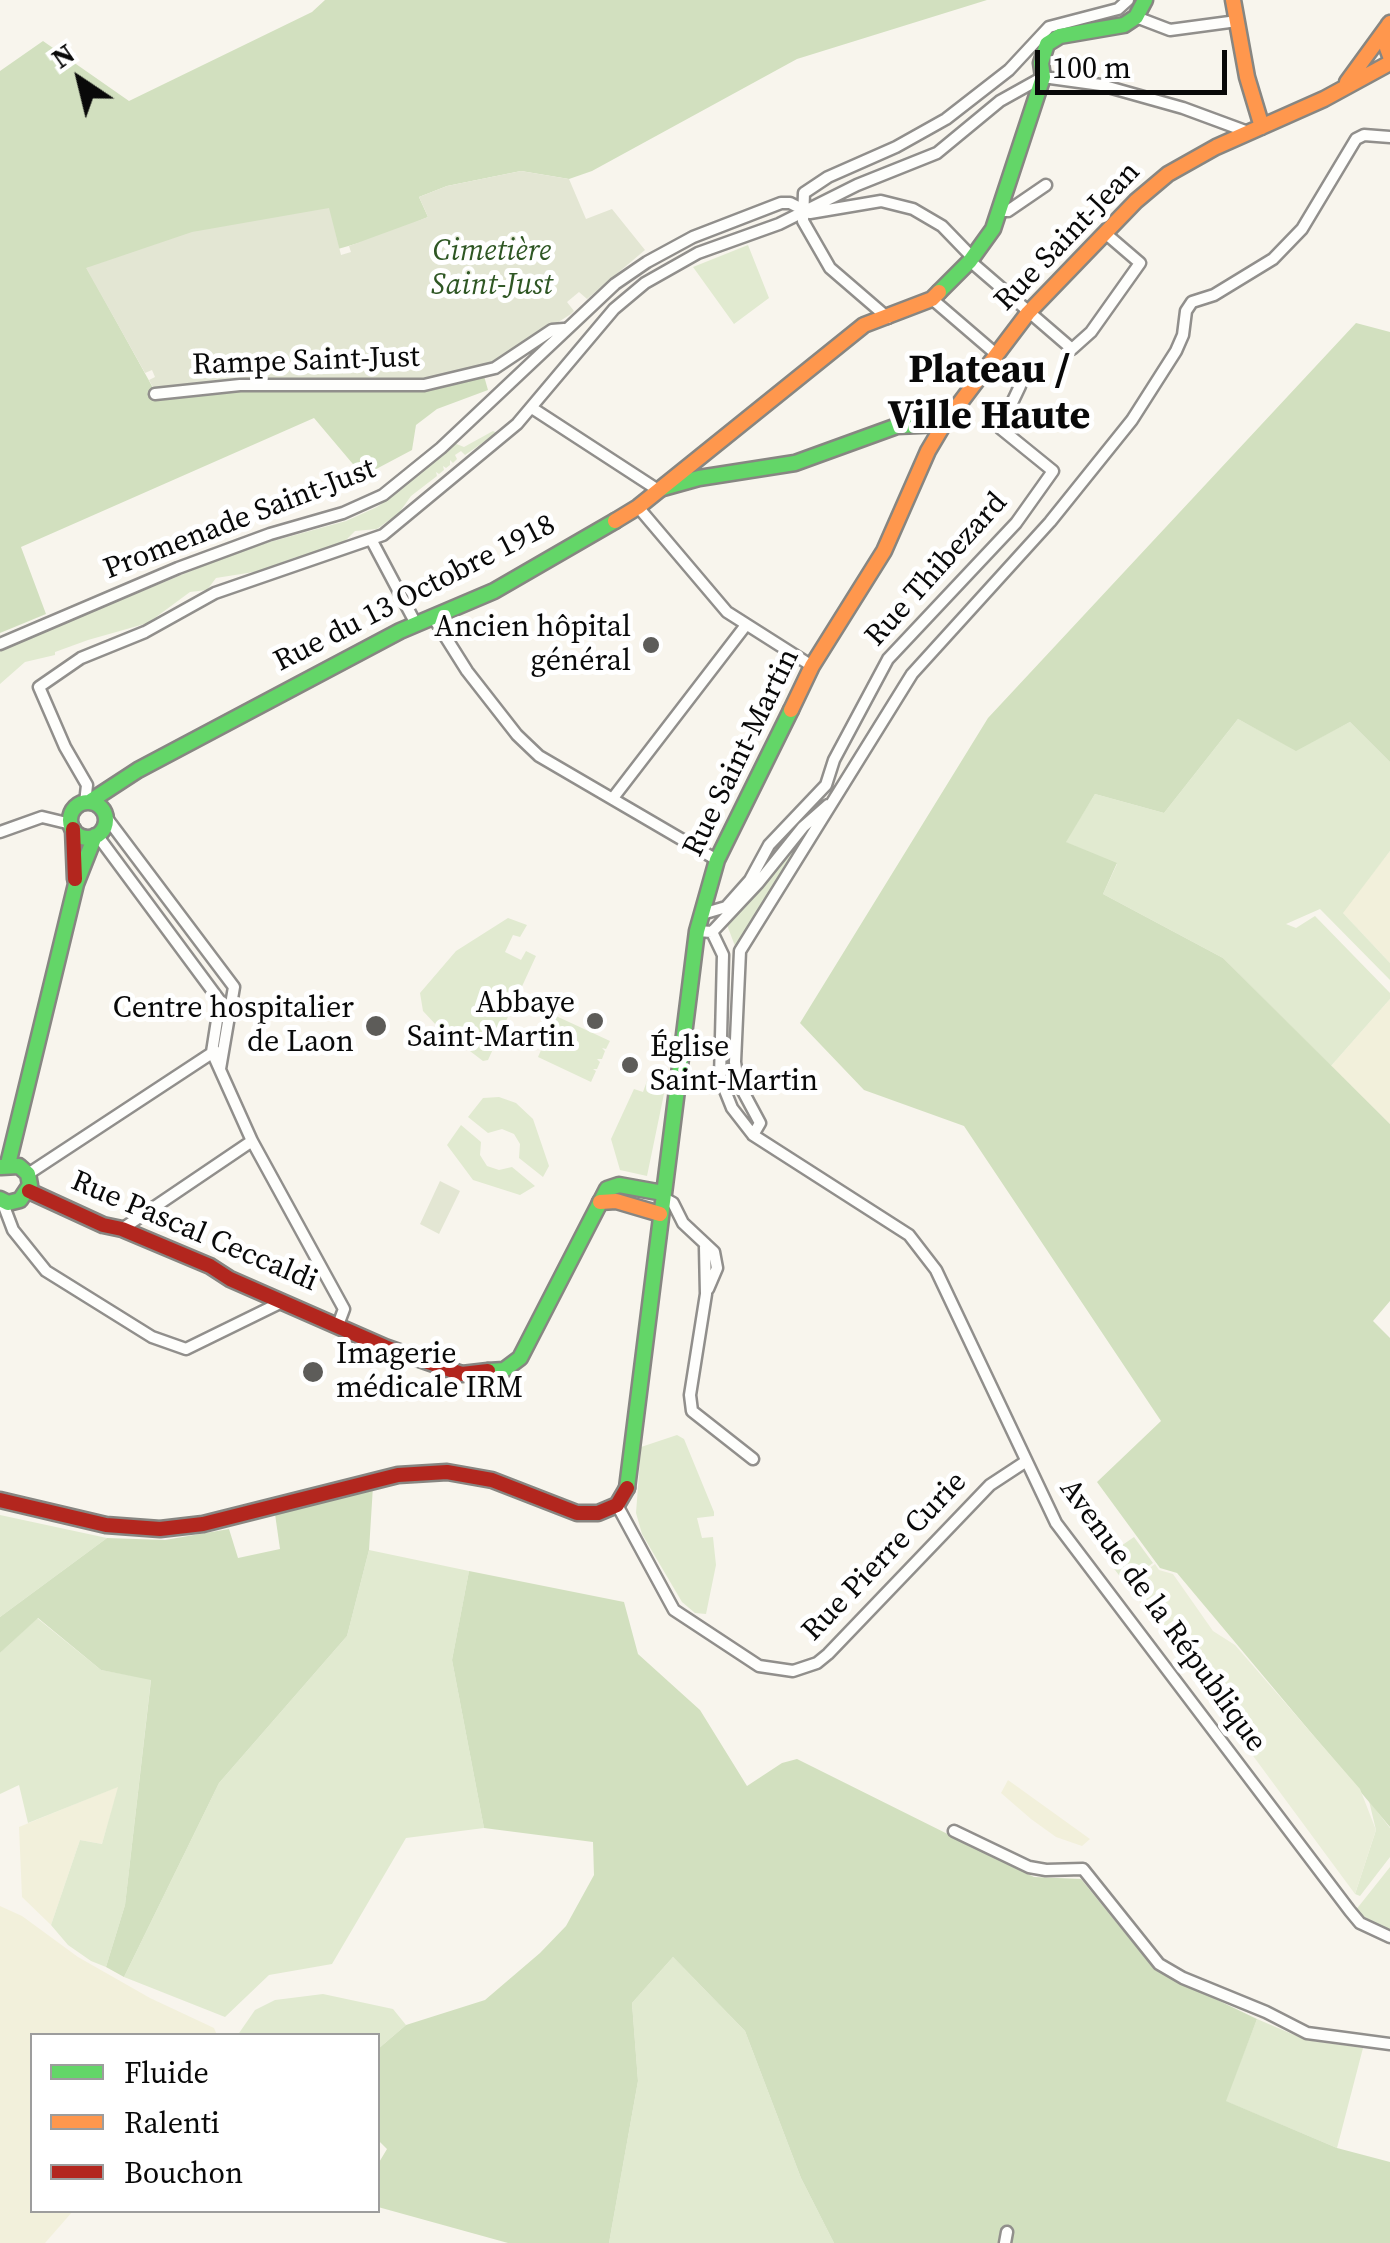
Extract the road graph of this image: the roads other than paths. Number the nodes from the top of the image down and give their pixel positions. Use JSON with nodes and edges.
{"nodes":[{"id":1,"x":1128,"y":0,"type":"edge"},
{"id":2,"x":1146,"y":0,"type":"edge"},
{"id":3,"x":1233,"y":0,"type":"edge"},
{"id":4,"x":1136,"y":17,"type":"junction"},
{"id":5,"x":1236,"y":20,"type":"junction"},
{"id":6,"x":1390,"y":23,"type":"edge"},
{"id":7,"x":1390,"y":59,"type":"edge"},
{"id":8,"x":1043,"y":77,"type":"junction"},
{"id":9,"x":1344,"y":86,"type":"junction"},
{"id":10,"x":1255,"y":130,"type":"junction"},
{"id":11,"x":1390,"y":137,"type":"edge"},
{"id":12,"x":1046,"y":184,"type":"dead end"},
{"id":13,"x":999,"y":211,"type":"junction"},
{"id":14,"x":805,"y":215,"type":"junction"},
{"id":15,"x":1105,"y":233,"type":"junction"},
{"id":16,"x":971,"y":259,"type":"junction"},
{"id":17,"x":932,"y":299,"type":"junction"},
{"id":18,"x":1028,"y":313,"type":"junction"},
{"id":19,"x":888,"y":318,"type":"junction"},
{"id":20,"x":565,"y":330,"type":"junction"},
{"id":21,"x":994,"y":356,"type":"junction"},
{"id":22,"x":155,"y":394,"type":"dead end"},
{"id":23,"x":532,"y":408,"type":"junction"},
{"id":24,"x":944,"y":424,"type":"junction"},
{"id":25,"x":658,"y":490,"type":"junction"},
{"id":26,"x":638,"y":508,"type":"junction"},
{"id":27,"x":372,"y":541,"type":"junction"},
{"id":28,"x":433,"y":617,"type":"junction"},
{"id":29,"x":416,"y":624,"type":"junction"},
{"id":30,"x":746,"y":625,"type":"junction"},
{"id":31,"x":0,"y":644,"type":"edge"},
{"id":32,"x":812,"y":666,"type":"junction"},
{"id":33,"x":126,"y":777,"type":"junction"},
{"id":34,"x":613,"y":798,"type":"junction"},
{"id":35,"x":836,"y":798,"type":"junction"},
{"id":36,"x":87,"y":803,"type":"junction"},
{"id":37,"x":105,"y":816,"type":"junction"},
{"id":38,"x":72,"y":827,"type":"junction"},
{"id":39,"x":0,"y":832,"type":"edge"},
{"id":40,"x":96,"y":836,"type":"junction"},
{"id":41,"x":717,"y":860,"type":"junction"},
{"id":42,"x":76,"y":884,"type":"junction"},
{"id":43,"x":175,"y":907,"type":"junction"},
{"id":44,"x":702,"y":914,"type":"junction"},
{"id":45,"x":160,"y":918,"type":"junction"},
{"id":46,"x":704,"y":932,"type":"junction"},
{"id":47,"x":226,"y":1047,"type":"junction"},
{"id":48,"x":212,"y":1052,"type":"junction"},
{"id":49,"x":220,"y":1070,"type":"junction"},
{"id":50,"x":753,"y":1135,"type":"junction"},
{"id":51,"x":252,"y":1140,"type":"junction"},
{"id":52,"x":2,"y":1166,"type":"edge"},
{"id":53,"x":28,"y":1174,"type":"junction"},
{"id":54,"x":29,"y":1191,"type":"junction"},
{"id":55,"x":663,"y":1195,"type":"junction"},
{"id":56,"x":1,"y":1200,"type":"edge"},
{"id":57,"x":600,"y":1202,"type":"junction"},
{"id":58,"x":660,"y":1217,"type":"junction"},
{"id":59,"x":683,"y":1223,"type":"junction"},
{"id":60,"x":122,"y":1228,"type":"junction"},
{"id":61,"x":285,"y":1301,"type":"junction"},
{"id":62,"x":338,"y":1325,"type":"junction"},
{"id":63,"x":754,"y":1459,"type":"dead end"},
{"id":64,"x":1024,"y":1462,"type":"junction"},
{"id":65,"x":0,"y":1500,"type":"edge"},
{"id":66,"x":617,"y":1505,"type":"junction"},
{"id":67,"x":954,"y":1832,"type":"dead end"},
{"id":68,"x":1390,"y":1937,"type":"edge"},
{"id":69,"x":1390,"y":2044,"type":"edge"}],
"edges":[{"from":1,"to":14,"type":"street"},
{"from":2,"to":4,"type":"street"},
{"from":3,"to":5,"type":"street"},
{"from":4,"to":5,"type":"street"},
{"from":4,"to":8,"type":"street"},
{"from":5,"to":10,"type":"street"},
{"from":6,"to":7,"type":"street"},
{"from":6,"to":9,"type":"street"},
{"from":7,"to":9,"type":"street","name":"Rue Saint-Jean"},
{"from":8,"to":10,"type":"street"},
{"from":8,"to":13,"type":"street"},
{"from":8,"to":14,"type":"street"},
{"from":9,"to":10,"type":"street","name":"Rue Saint-Jean"},
{"from":10,"to":15,"type":"street","name":"Rue Saint-Jean"},
{"from":11,"to":35,"type":"street"},
{"from":12,"to":13,"type":"street"},
{"from":13,"to":16,"type":"street"},
{"from":14,"to":16,"type":"street"},
{"from":14,"to":19,"type":"street"},
{"from":14,"to":20,"type":"street","name":"Promenade Saint-Just"},
{"from":14,"to":23,"type":"street"},
{"from":15,"to":18,"type":"street","name":"Rue Saint-Jean"},
{"from":15,"to":18,"type":"street"},
{"from":16,"to":17,"type":"street"},
{"from":16,"to":18,"type":"street"},
{"from":17,"to":19,"type":"street"},
{"from":17,"to":21,"type":"street"},
{"from":18,"to":21,"type":"street","name":"Rue Saint-Jean"},
{"from":19,"to":25,"type":"street"},
{"from":20,"to":22,"type":"street","name":"Rampe Saint-Just"},
{"from":20,"to":31,"type":"street","name":"Promenade Saint-Just"},
{"from":21,"to":24,"type":"street","name":"Rue Saint-Jean"},
{"from":21,"to":44,"type":"street","name":"Rue Thibezard"},
{"from":23,"to":25,"type":"street"},
{"from":23,"to":27,"type":"street"},
{"from":24,"to":25,"type":"street","name":"Rue du 13 Octobre 1918"},
{"from":24,"to":32,"type":"street","name":"Rue Saint-Martin"},
{"from":25,"to":26,"type":"street","name":"Rue du 13 Octobre 1918"},
{"from":26,"to":28,"type":"street","name":"Rue du 13 Octobre 1918"},
{"from":26,"to":30,"type":"street"},
{"from":27,"to":29,"type":"street"},
{"from":27,"to":36,"type":"street"},
{"from":28,"to":29,"type":"street","name":"Rue du 13 Octobre 1918"},
{"from":28,"to":34,"type":"street"},
{"from":29,"to":33,"type":"street","name":"Rue du 13 Octobre 1918"},
{"from":30,"to":32,"type":"street"},
{"from":30,"to":34,"type":"street"},
{"from":32,"to":41,"type":"street","name":"Rue Saint-Martin"},
{"from":33,"to":36,"type":"street","name":"Rue du 13 Octobre 1918"},
{"from":33,"to":37,"type":"street"},
{"from":34,"to":41,"type":"street"},
{"from":35,"to":46,"type":"street"},
{"from":35,"to":50,"type":"street"},
{"from":36,"to":37,"type":"street"},
{"from":36,"to":38,"type":"street"},
{"from":37,"to":40,"type":"street"},
{"from":37,"to":43,"type":"street"},
{"from":38,"to":39,"type":"street"},
{"from":38,"to":40,"type":"street"},
{"from":38,"to":42,"type":"street"},
{"from":40,"to":42,"type":"street"},
{"from":40,"to":45,"type":"street"},
{"from":41,"to":44,"type":"street","name":"Rue Saint-Martin"},
{"from":42,"to":52,"type":"street"},
{"from":43,"to":45,"type":"street"},
{"from":43,"to":47,"type":"street"},
{"from":44,"to":46,"type":"street","name":"Rue Saint-Martin"},
{"from":45,"to":48,"type":"street"},
{"from":46,"to":50,"type":"street","name":"Avenue de la République"},
{"from":46,"to":55,"type":"street","name":"Rue Saint-Martin"},
{"from":47,"to":48,"type":"street"},
{"from":47,"to":49,"type":"street"},
{"from":48,"to":49,"type":"street"},
{"from":48,"to":53,"type":"street"},
{"from":49,"to":51,"type":"street"},
{"from":50,"to":64,"type":"street","name":"Avenue de la République"},
{"from":51,"to":60,"type":"street"},
{"from":51,"to":62,"type":"street"},
{"from":52,"to":53,"type":"street"},
{"from":53,"to":54,"type":"street"},
{"from":54,"to":56,"type":"street"},
{"from":54,"to":60,"type":"street","name":"Rue Pascal Ceccaldi"},
{"from":55,"to":57,"type":"street"},
{"from":55,"to":58,"type":"street","name":"Rue Saint-Martin"},
{"from":55,"to":59,"type":"street"},
{"from":56,"to":61,"type":"street"},
{"from":57,"to":58,"type":"street"},
{"from":57,"to":62,"type":"street","name":"Rue Pascal Ceccaldi"},
{"from":58,"to":59,"type":"street"},
{"from":58,"to":66,"type":"street","name":"Rue Saint-Martin"},
{"from":59,"to":63,"type":"street"},
{"from":60,"to":61,"type":"street","name":"Rue Pascal Ceccaldi"},
{"from":61,"to":62,"type":"street","name":"Rue Pascal Ceccaldi"},
{"from":64,"to":66,"type":"street","name":"Rue Pierre Curie"},
{"from":64,"to":68,"type":"street","name":"Avenue de la République"},
{"from":65,"to":66,"type":"street"},
{"from":67,"to":69,"type":"street"}]}
